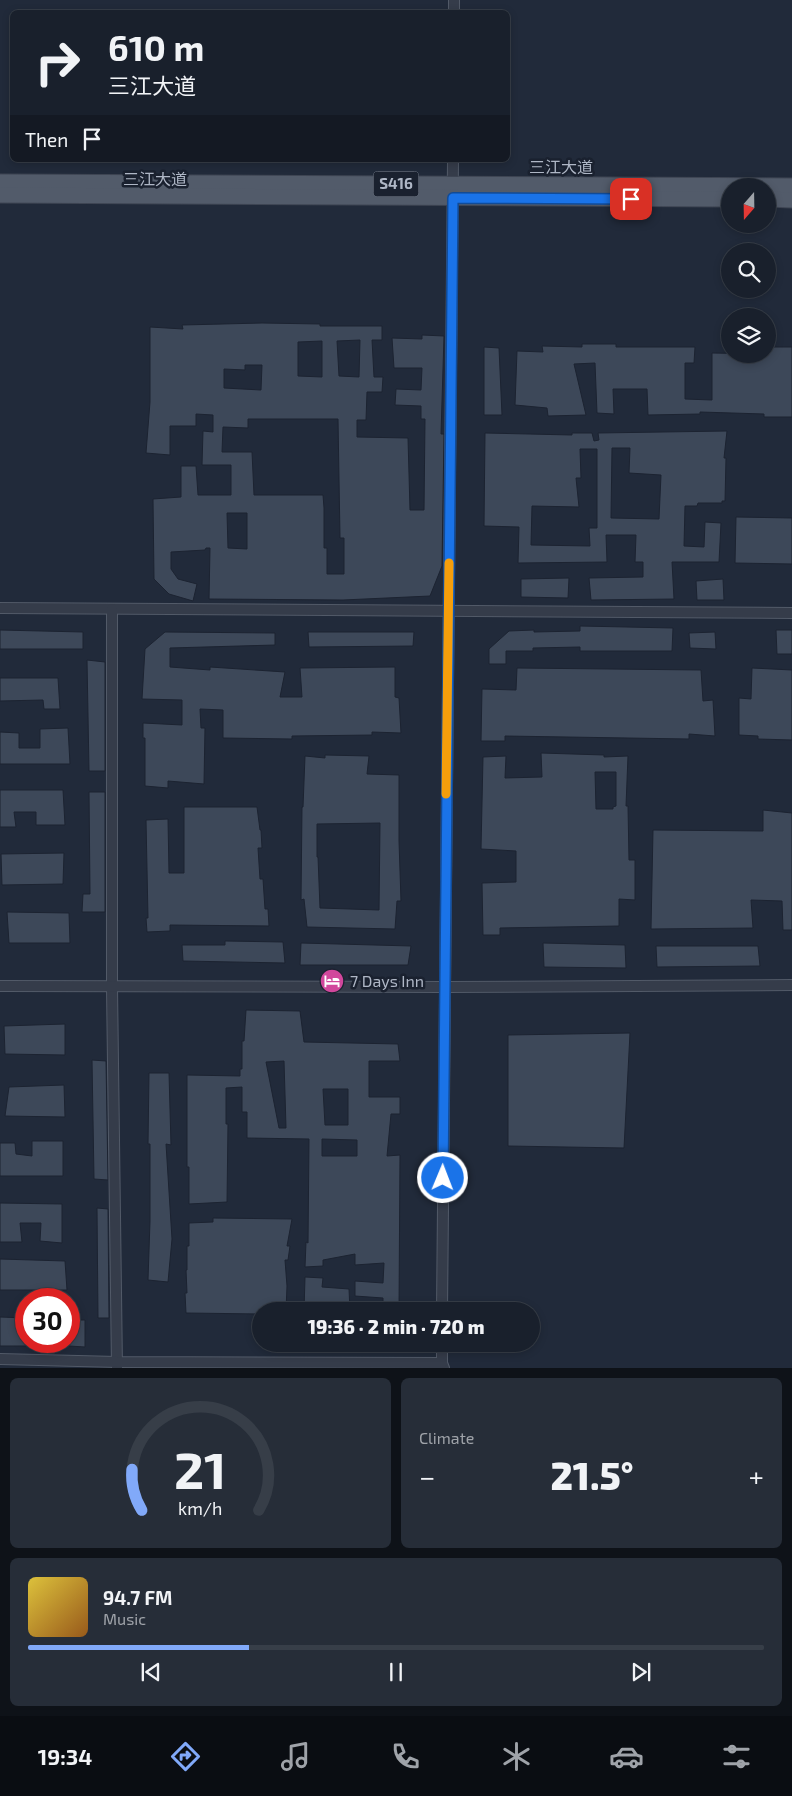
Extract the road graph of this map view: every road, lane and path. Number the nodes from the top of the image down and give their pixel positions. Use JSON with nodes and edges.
{"nodes":[{"id":1,"x":453,"y":162,"type":"edge"},
{"id":2,"x":0,"y":182,"type":"edge"},
{"id":3,"x":792,"y":186,"type":"edge"},
{"id":4,"x":453,"y":191,"type":"junction"},
{"id":5,"x":0,"y":195,"type":"edge"},
{"id":6,"x":721,"y":199,"type":"edge"},
{"id":7,"x":776,"y":200,"type":"edge"},
{"id":8,"x":792,"y":200,"type":"edge"},
{"id":9,"x":0,"y":608,"type":"edge"},
{"id":10,"x":112,"y":609,"type":"junction"},
{"id":11,"x":448,"y":610,"type":"junction"},
{"id":12,"x":792,"y":613,"type":"edge"},
{"id":13,"x":792,"y":985,"type":"edge"},
{"id":14,"x":0,"y":986,"type":"edge"},
{"id":15,"x":112,"y":987,"type":"junction"},
{"id":16,"x":445,"y":987,"type":"junction"},
{"id":17,"x":442,"y":1302,"type":"edge"},
{"id":18,"x":442,"y":1352,"type":"edge"},
{"id":19,"x":0,"y":1359,"type":"edge"},
{"id":20,"x":117,"y":1365,"type":"edge"},
{"id":21,"x":443,"y":1366,"type":"edge"}],
"edges":[{"from":1,"to":4,"type":"street"},
{"from":2,"to":4,"type":"main road","name":"三江大道","number":"S416"},
{"from":3,"to":4,"type":"main road","name":"三江大道","number":"S416"},
{"from":4,"to":5,"type":"main road","name":"三江大道","number":"S416"},
{"from":4,"to":6,"type":"main road","name":"三江大道","number":"S416"},
{"from":4,"to":11,"type":"street"},
{"from":7,"to":8,"type":"main road"},
{"from":9,"to":10,"type":"street"},
{"from":10,"to":11,"type":"street"},
{"from":10,"to":15,"type":"street"},
{"from":11,"to":12,"type":"street"},
{"from":11,"to":16,"type":"street"},
{"from":13,"to":16,"type":"street"},
{"from":14,"to":15,"type":"street"},
{"from":15,"to":16,"type":"street"},
{"from":15,"to":20,"type":"street"},
{"from":16,"to":17,"type":"street"},
{"from":18,"to":21,"type":"street"},
{"from":19,"to":20,"type":"street"},
{"from":20,"to":21,"type":"street"}]}
